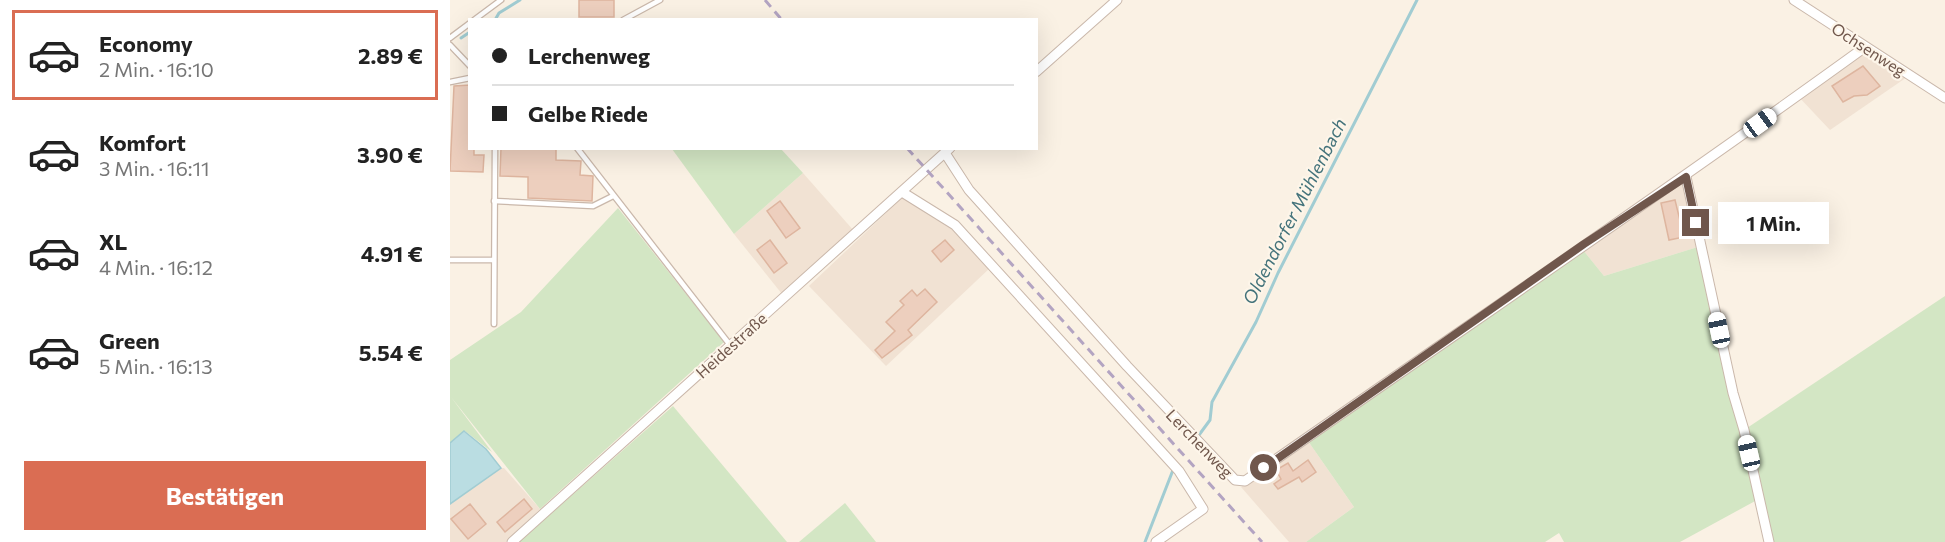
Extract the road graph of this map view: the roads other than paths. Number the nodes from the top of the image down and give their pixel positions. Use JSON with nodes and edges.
{"nodes":[{"id":1,"x":501,"y":0,"type":"edge"},
{"id":2,"x":660,"y":0,"type":"edge"},
{"id":3,"x":1117,"y":0,"type":"edge"},
{"id":4,"x":1794,"y":0,"type":"edge"},
{"id":5,"x":477,"y":18,"type":"edge"},
{"id":6,"x":628,"y":18,"type":"edge"},
{"id":7,"x":468,"y":24,"type":"edge"},
{"id":8,"x":450,"y":38,"type":"edge"},
{"id":9,"x":450,"y":45,"type":"edge"},
{"id":10,"x":1865,"y":47,"type":"junction"},
{"id":11,"x":468,"y":64,"type":"edge"},
{"id":12,"x":1038,"y":70,"type":"edge"},
{"id":13,"x":468,"y":78,"type":"edge"},
{"id":14,"x":450,"y":82,"type":"edge"},
{"id":15,"x":1945,"y":98,"type":"edge"},
{"id":16,"x":495,"y":150,"type":"edge"},
{"id":17,"x":578,"y":150,"type":"edge"},
{"id":18,"x":948,"y":151,"type":"edge"},
{"id":19,"x":1686,"y":177,"type":"junction"},
{"id":20,"x":902,"y":192,"type":"junction"},
{"id":21,"x":613,"y":196,"type":"junction"},
{"id":22,"x":494,"y":201,"type":"junction"},
{"id":23,"x":450,"y":260,"type":"edge"},
{"id":24,"x":494,"y":260,"type":"junction"},
{"id":25,"x":494,"y":324,"type":"dead end"},
{"id":26,"x":730,"y":345,"type":"junction"},
{"id":27,"x":512,"y":542,"type":"edge"},
{"id":28,"x":1156,"y":542,"type":"edge"},
{"id":29,"x":1769,"y":542,"type":"edge"}],
"edges":[{"from":1,"to":5,"type":"lane"},
{"from":2,"to":6,"type":"lane"},
{"from":3,"to":12,"type":"street"},
{"from":4,"to":10,"type":"street","name":"Ochsenweg"},
{"from":7,"to":8,"type":"lane"},
{"from":9,"to":11,"type":"lane"},
{"from":10,"to":15,"type":"street","name":"Ochsenweg"},
{"from":10,"to":19,"type":"street","name":"Lerchenweg"},
{"from":13,"to":14,"type":"lane"},
{"from":16,"to":22,"type":"lane"},
{"from":17,"to":21,"type":"lane"},
{"from":18,"to":19,"type":"street","name":"Lerchenweg"},
{"from":18,"to":20,"type":"street","name":"Heidestraße"},
{"from":19,"to":29,"type":"street"},
{"from":20,"to":26,"type":"street","name":"Heidestraße"},
{"from":20,"to":28,"type":"street","name":"Lerchenweg"},
{"from":21,"to":22,"type":"lane"},
{"from":21,"to":26,"type":"lane"},
{"from":22,"to":24,"type":"lane"},
{"from":23,"to":24,"type":"lane"},
{"from":24,"to":25,"type":"lane"},
{"from":26,"to":27,"type":"street","name":"Heidestraße"}]}
